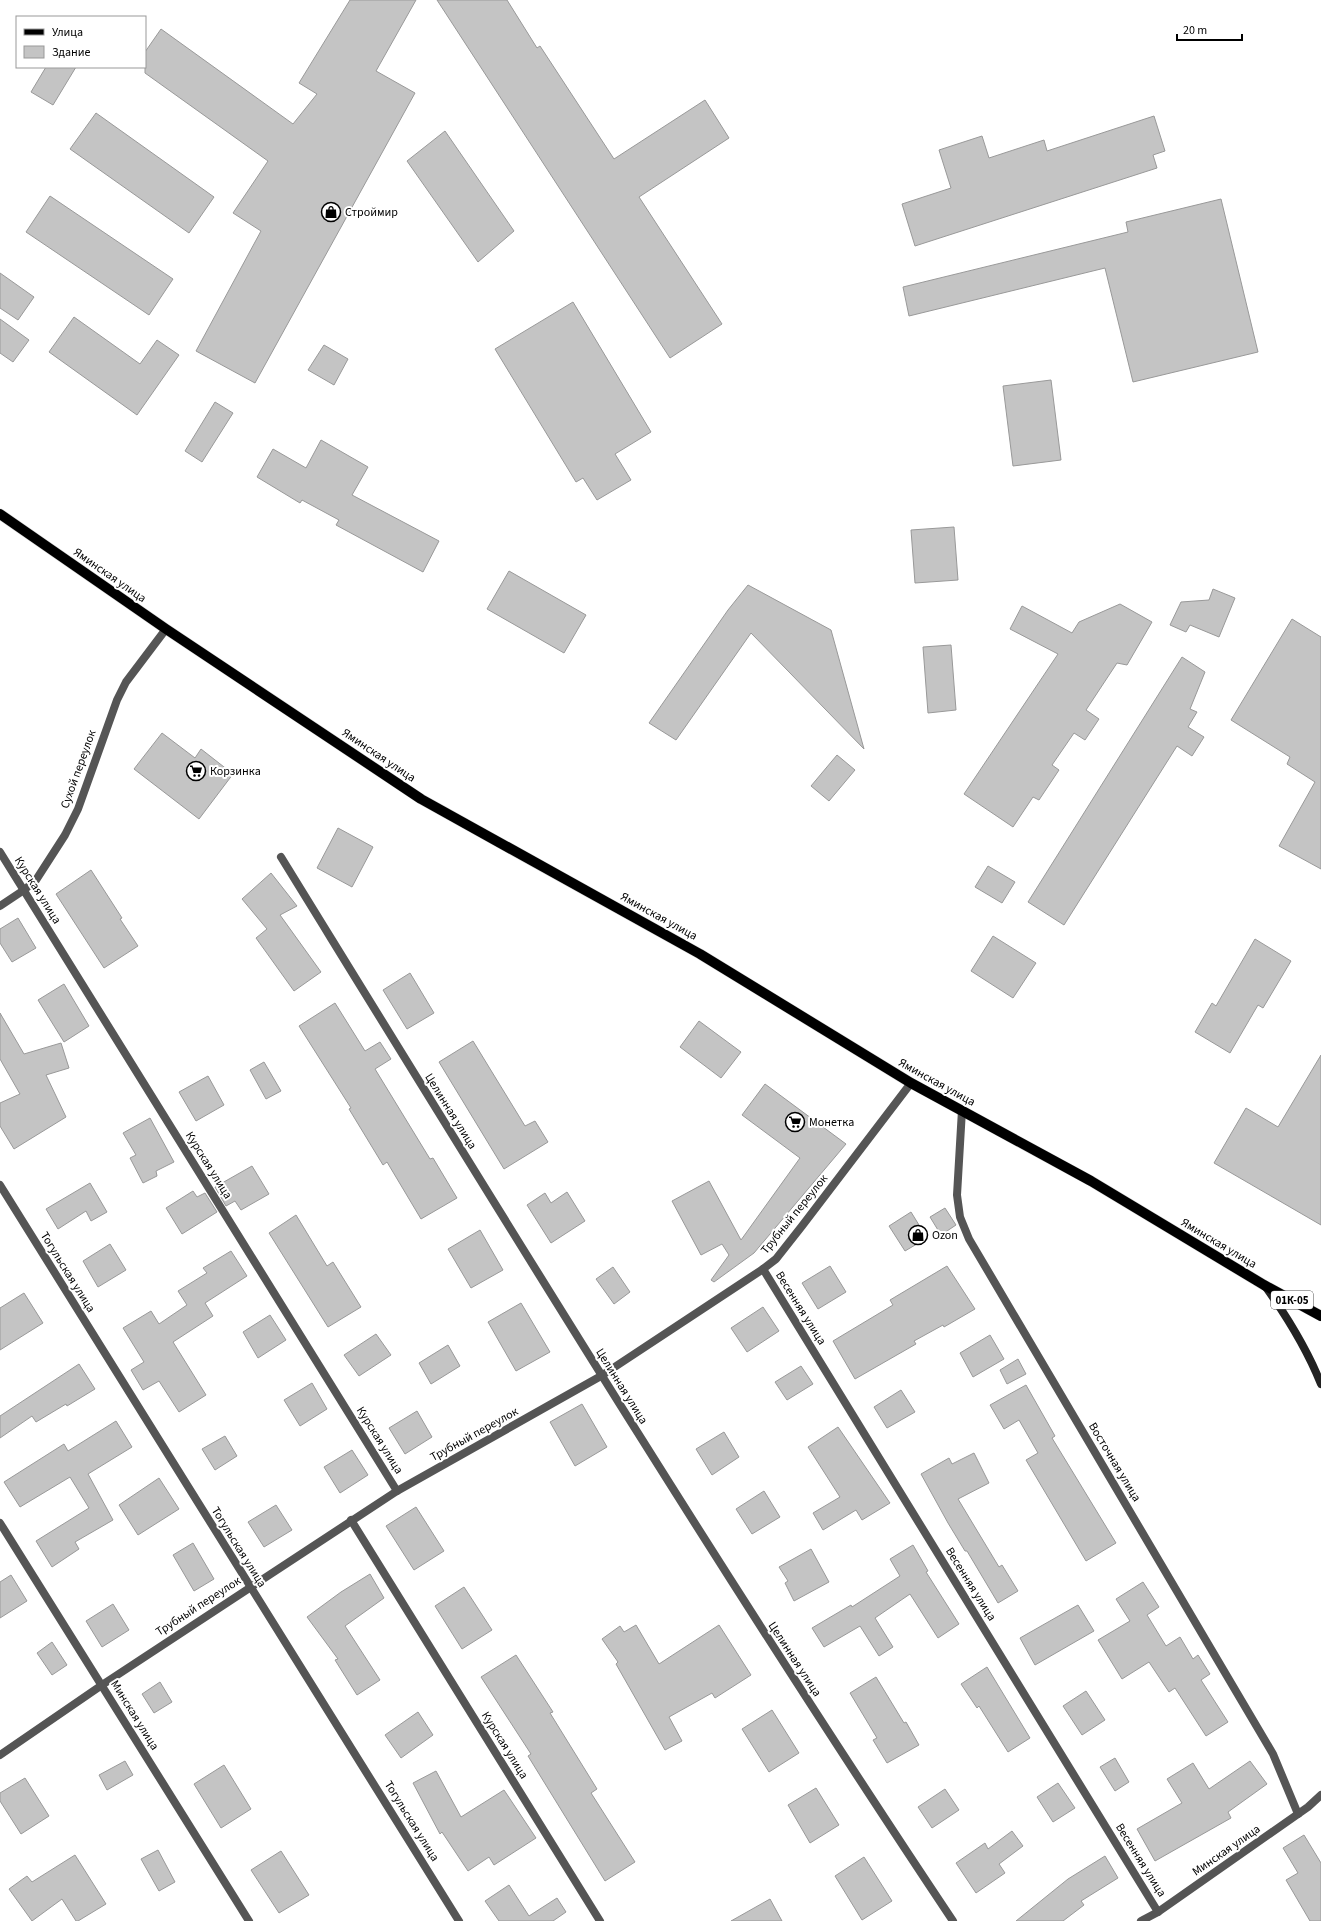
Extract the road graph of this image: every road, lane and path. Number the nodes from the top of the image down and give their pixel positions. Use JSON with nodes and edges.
{"nodes":[{"id":1,"x":0,"y":514,"type":"edge"},
{"id":2,"x":166,"y":629,"type":"junction"},
{"id":3,"x":0,"y":852,"type":"edge"},
{"id":4,"x":281,"y":857,"type":"dead end"},
{"id":5,"x":24,"y":890,"type":"junction"},
{"id":6,"x":0,"y":906,"type":"edge"},
{"id":7,"x":911,"y":1083,"type":"junction"},
{"id":8,"x":962,"y":1110,"type":"junction"},
{"id":9,"x":0,"y":1185,"type":"edge"},
{"id":10,"x":763,"y":1269,"type":"junction"},
{"id":11,"x":1264,"y":1285,"type":"junction"},
{"id":12,"x":1321,"y":1316,"type":"edge"},
{"id":13,"x":601,"y":1376,"type":"junction"},
{"id":14,"x":1321,"y":1384,"type":"edge"},
{"id":15,"x":397,"y":1491,"type":"junction"},
{"id":16,"x":351,"y":1520,"type":"junction"},
{"id":17,"x":0,"y":1523,"type":"edge"},
{"id":18,"x":250,"y":1587,"type":"junction"},
{"id":19,"x":102,"y":1684,"type":"junction"},
{"id":20,"x":0,"y":1755,"type":"edge"},
{"id":21,"x":1321,"y":1795,"type":"edge"},
{"id":22,"x":1298,"y":1814,"type":"junction"},
{"id":23,"x":1158,"y":1912,"type":"junction"},
{"id":24,"x":249,"y":1921,"type":"edge"},
{"id":25,"x":459,"y":1921,"type":"edge"},
{"id":26,"x":600,"y":1921,"type":"edge"},
{"id":27,"x":953,"y":1921,"type":"edge"},
{"id":28,"x":1141,"y":1921,"type":"edge"}],
"edges":[{"from":1,"to":2,"type":"main road","name":"Яминская улица"},
{"from":2,"to":5,"type":"street","name":"Сухой переулок"},
{"from":2,"to":7,"type":"main road","name":"Яминская улица"},
{"from":3,"to":5,"type":"street","name":"Курская улица"},
{"from":4,"to":13,"type":"street","name":"Целинная улица"},
{"from":5,"to":6,"type":"street","name":"Сухой переулок"},
{"from":5,"to":15,"type":"street","name":"Курская улица"},
{"from":7,"to":8,"type":"main road","name":"Яминская улица"},
{"from":7,"to":10,"type":"street","name":"Трубный переулок"},
{"from":8,"to":11,"type":"main road","name":"Яминская улица"},
{"from":8,"to":22,"type":"street","name":"Восточная улица"},
{"from":9,"to":18,"type":"street","name":"Тогульская улица"},
{"from":10,"to":13,"type":"street","name":"Трубный переулок"},
{"from":10,"to":23,"type":"street","name":"Весенняя улица"},
{"from":11,"to":12,"type":"main road","name":"Яминская улица","number":"01К-05"},
{"from":11,"to":14,"type":"main road"},
{"from":13,"to":15,"type":"street","name":"Трубный переулок"},
{"from":13,"to":27,"type":"street","name":"Целинная улица"},
{"from":15,"to":16,"type":"street","name":"Трубный переулок"},
{"from":16,"to":18,"type":"street","name":"Трубный переулок"},
{"from":16,"to":26,"type":"street","name":"Курская улица"},
{"from":17,"to":19,"type":"street","name":"Минская улица"},
{"from":18,"to":19,"type":"street","name":"Трубный переулок"},
{"from":18,"to":25,"type":"street","name":"Тогульская улица"},
{"from":19,"to":20,"type":"street","name":"Трубный переулок"},
{"from":19,"to":24,"type":"street","name":"Минская улица"},
{"from":21,"to":22,"type":"street","name":"Минская улица"},
{"from":22,"to":23,"type":"street","name":"Минская улица"},
{"from":23,"to":28,"type":"street","name":"Минская улица"}]}
